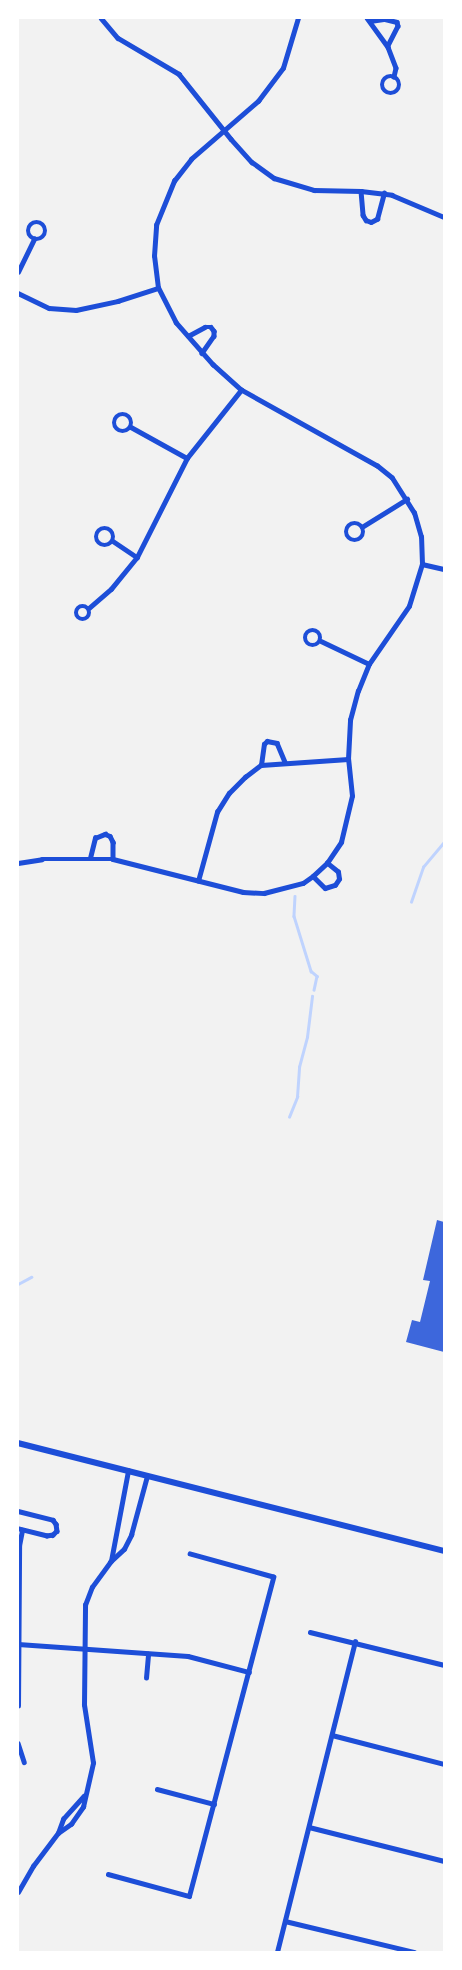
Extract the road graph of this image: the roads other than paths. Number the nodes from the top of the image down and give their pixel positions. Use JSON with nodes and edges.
{"nodes":[{"id":1,"x":101,"y":18,"type":"edge"},
{"id":2,"x":298,"y":18,"type":"edge"},
{"id":3,"x":369,"y":19,"type":"edge"},
{"id":4,"x":388,"y":46,"type":"junction"},
{"id":5,"x":394,"y":77,"type":"dead end"},
{"id":6,"x":224,"y":132,"type":"junction"},
{"id":7,"x":361,"y":191,"type":"junction"},
{"id":8,"x":384,"y":193,"type":"junction"},
{"id":9,"x":444,"y":217,"type":"edge"},
{"id":10,"x":34,"y":239,"type":"dead end"},
{"id":11,"x":18,"y":272,"type":"edge"},
{"id":12,"x":158,"y":288,"type":"junction"},
{"id":13,"x":18,"y":293,"type":"edge"},
{"id":14,"x":188,"y":336,"type":"junction"},
{"id":15,"x":202,"y":353,"type":"junction"},
{"id":16,"x":241,"y":390,"type":"junction"},
{"id":17,"x":130,"y":427,"type":"dead end"},
{"id":18,"x":188,"y":458,"type":"junction"},
{"id":19,"x":408,"y":499,"type":"junction"},
{"id":20,"x":362,"y":527,"type":"dead end"},
{"id":21,"x":113,"y":541,"type":"dead end"},
{"id":22,"x":137,"y":556,"type":"junction"},
{"id":23,"x":422,"y":564,"type":"junction"},
{"id":24,"x":444,"y":569,"type":"edge"},
{"id":25,"x":89,"y":608,"type":"dead end"},
{"id":26,"x":321,"y":641,"type":"dead end"},
{"id":27,"x":370,"y":664,"type":"junction"},
{"id":28,"x":348,"y":760,"type":"junction"},
{"id":29,"x":285,"y":762,"type":"junction"},
{"id":30,"x":261,"y":765,"type":"junction"},
{"id":31,"x":90,"y":858,"type":"junction"},
{"id":32,"x":113,"y":859,"type":"junction"},
{"id":33,"x":18,"y":863,"type":"edge"},
{"id":34,"x":327,"y":863,"type":"junction"},
{"id":35,"x":313,"y":876,"type":"junction"},
{"id":36,"x":198,"y":881,"type":"junction"},
{"id":37,"x":18,"y":1443,"type":"edge"},
{"id":38,"x":128,"y":1471,"type":"junction"},
{"id":39,"x":147,"y":1476,"type":"junction"},
{"id":40,"x":18,"y":1511,"type":"edge"},
{"id":41,"x":20,"y":1529,"type":"edge"},
{"id":42,"x":444,"y":1551,"type":"edge"},
{"id":43,"x":190,"y":1554,"type":"dead end"},
{"id":44,"x":110,"y":1562,"type":"junction"},
{"id":45,"x":310,"y":1632,"type":"dead end"},
{"id":46,"x":355,"y":1642,"type":"junction"},
{"id":47,"x":18,"y":1644,"type":"edge"},
{"id":48,"x":84,"y":1648,"type":"junction"},
{"id":49,"x":148,"y":1654,"type":"junction"},
{"id":50,"x":444,"y":1665,"type":"edge"},
{"id":51,"x":248,"y":1672,"type":"junction"},
{"id":52,"x":146,"y":1678,"type":"dead end"},
{"id":53,"x":18,"y":1706,"type":"edge"},
{"id":54,"x":332,"y":1735,"type":"junction"},
{"id":55,"x":18,"y":1743,"type":"edge"},
{"id":56,"x":24,"y":1762,"type":"dead end"},
{"id":57,"x":444,"y":1764,"type":"edge"},
{"id":58,"x":157,"y":1789,"type":"dead end"},
{"id":59,"x":84,"y":1796,"type":"junction"},
{"id":60,"x":214,"y":1804,"type":"junction"},
{"id":61,"x":309,"y":1826,"type":"junction"},
{"id":62,"x":58,"y":1833,"type":"junction"},
{"id":63,"x":444,"y":1861,"type":"edge"},
{"id":64,"x":108,"y":1874,"type":"dead end"},
{"id":65,"x":18,"y":1892,"type":"edge"},
{"id":66,"x":285,"y":1921,"type":"junction"},
{"id":67,"x":277,"y":1952,"type":"edge"},
{"id":68,"x":414,"y":1952,"type":"edge"}],
"edges":[{"from":1,"to":6,"type":"street"},
{"from":2,"to":6,"type":"street"},
{"from":3,"to":4,"type":"street"},
{"from":3,"to":4,"type":"street"},
{"from":4,"to":5,"type":"street"},
{"from":6,"to":7,"type":"street"},
{"from":6,"to":12,"type":"street"},
{"from":7,"to":8,"type":"street"},
{"from":7,"to":8,"type":"street"},
{"from":8,"to":9,"type":"street"},
{"from":10,"to":11,"type":"street"},
{"from":12,"to":13,"type":"street"},
{"from":12,"to":14,"type":"street"},
{"from":14,"to":15,"type":"street"},
{"from":14,"to":15,"type":"street"},
{"from":15,"to":16,"type":"street"},
{"from":16,"to":18,"type":"street"},
{"from":16,"to":19,"type":"street"},
{"from":17,"to":18,"type":"street"},
{"from":18,"to":22,"type":"street"},
{"from":19,"to":20,"type":"street"},
{"from":19,"to":23,"type":"street"},
{"from":21,"to":22,"type":"street"},
{"from":22,"to":25,"type":"street"},
{"from":23,"to":24,"type":"street"},
{"from":23,"to":27,"type":"street"},
{"from":26,"to":27,"type":"street"},
{"from":27,"to":28,"type":"street"},
{"from":28,"to":29,"type":"street"},
{"from":28,"to":34,"type":"street"},
{"from":29,"to":30,"type":"street"},
{"from":29,"to":30,"type":"street"},
{"from":30,"to":36,"type":"street"},
{"from":31,"to":32,"type":"street"},
{"from":31,"to":32,"type":"street"},
{"from":31,"to":33,"type":"street"},
{"from":32,"to":36,"type":"street"},
{"from":34,"to":35,"type":"street"},
{"from":34,"to":35,"type":"street"},
{"from":35,"to":36,"type":"street"},
{"from":37,"to":38,"type":"street"},
{"from":38,"to":39,"type":"street"},
{"from":38,"to":44,"type":"street"},
{"from":39,"to":42,"type":"street"},
{"from":39,"to":44,"type":"street"},
{"from":40,"to":41,"type":"street"},
{"from":41,"to":47,"type":"street"},
{"from":43,"to":51,"type":"street"},
{"from":44,"to":48,"type":"street"},
{"from":45,"to":46,"type":"street"},
{"from":46,"to":50,"type":"street"},
{"from":46,"to":54,"type":"street"},
{"from":47,"to":48,"type":"street"},
{"from":47,"to":53,"type":"street"},
{"from":48,"to":49,"type":"street"},
{"from":48,"to":59,"type":"street"},
{"from":49,"to":51,"type":"street"},
{"from":49,"to":52,"type":"street"},
{"from":51,"to":60,"type":"street"},
{"from":54,"to":57,"type":"street"},
{"from":54,"to":61,"type":"street"},
{"from":55,"to":56,"type":"street"},
{"from":58,"to":60,"type":"street"},
{"from":59,"to":62,"type":"street"},
{"from":59,"to":62,"type":"street"},
{"from":60,"to":64,"type":"street"},
{"from":61,"to":63,"type":"street"},
{"from":61,"to":66,"type":"street"},
{"from":62,"to":65,"type":"street"},
{"from":66,"to":67,"type":"street"},
{"from":66,"to":68,"type":"street"}]}
